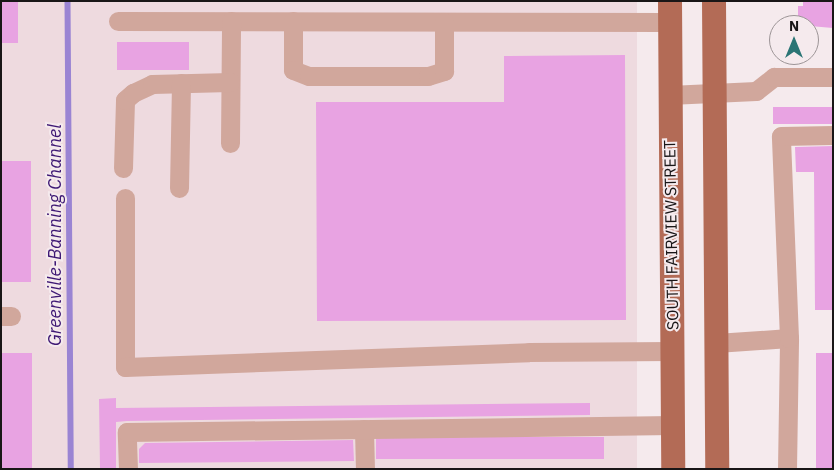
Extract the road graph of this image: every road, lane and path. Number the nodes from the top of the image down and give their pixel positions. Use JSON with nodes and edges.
{"nodes":[{"id":1,"x":714,"y":1,"type":"edge"},
{"id":2,"x":670,"y":12,"type":"edge"},
{"id":3,"x":118,"y":21,"type":"dead end"},
{"id":4,"x":231,"y":21,"type":"junction"},
{"id":5,"x":294,"y":21,"type":"junction"},
{"id":6,"x":444,"y":22,"type":"junction"},
{"id":7,"x":833,"y":77,"type":"edge"},
{"id":8,"x":230,"y":82,"type":"junction"},
{"id":9,"x":181,"y":83,"type":"junction"},
{"id":10,"x":714,"y":93,"type":"junction"},
{"id":11,"x":670,"y":95,"type":"junction"},
{"id":12,"x":833,"y":135,"type":"edge"},
{"id":13,"x":230,"y":143,"type":"dead end"},
{"id":14,"x":123,"y":168,"type":"dead end"},
{"id":15,"x":179,"y":188,"type":"dead end"},
{"id":16,"x":124,"y":198,"type":"dead end"},
{"id":17,"x":789,"y":338,"type":"junction"},
{"id":18,"x":716,"y":343,"type":"junction"},
{"id":19,"x":672,"y":351,"type":"junction"},
{"id":20,"x":673,"y":425,"type":"junction"},
{"id":21,"x":364,"y":429,"type":"junction"},
{"id":22,"x":128,"y":469,"type":"edge"},
{"id":23,"x":365,"y":469,"type":"edge"},
{"id":24,"x":673,"y":469,"type":"edge"},
{"id":25,"x":717,"y":469,"type":"edge"},
{"id":26,"x":787,"y":469,"type":"edge"}],
"edges":[{"from":1,"to":10,"type":"main road"},
{"from":2,"to":6,"type":"lane"},
{"from":2,"to":11,"type":"main road","name":"SOUTH FAIRVIEW STREET"},
{"from":3,"to":4,"type":"lane"},
{"from":4,"to":5,"type":"lane"},
{"from":4,"to":8,"type":"lane"},
{"from":5,"to":6,"type":"lane"},
{"from":5,"to":6,"type":"lane"},
{"from":7,"to":10,"type":"lane"},
{"from":8,"to":9,"type":"lane"},
{"from":8,"to":13,"type":"lane"},
{"from":9,"to":14,"type":"lane"},
{"from":9,"to":15,"type":"lane"},
{"from":10,"to":11,"type":"lane"},
{"from":10,"to":18,"type":"main road"},
{"from":11,"to":19,"type":"main road","name":"SOUTH FAIRVIEW STREET"},
{"from":12,"to":17,"type":"lane"},
{"from":16,"to":19,"type":"lane"},
{"from":17,"to":18,"type":"lane"},
{"from":17,"to":26,"type":"lane"},
{"from":18,"to":25,"type":"main road"},
{"from":19,"to":20,"type":"main road","name":"SOUTH FAIRVIEW STREET"},
{"from":20,"to":21,"type":"lane"},
{"from":20,"to":24,"type":"main road","name":"SOUTH FAIRVIEW STREET"},
{"from":21,"to":22,"type":"lane"},
{"from":21,"to":23,"type":"lane"}]}
